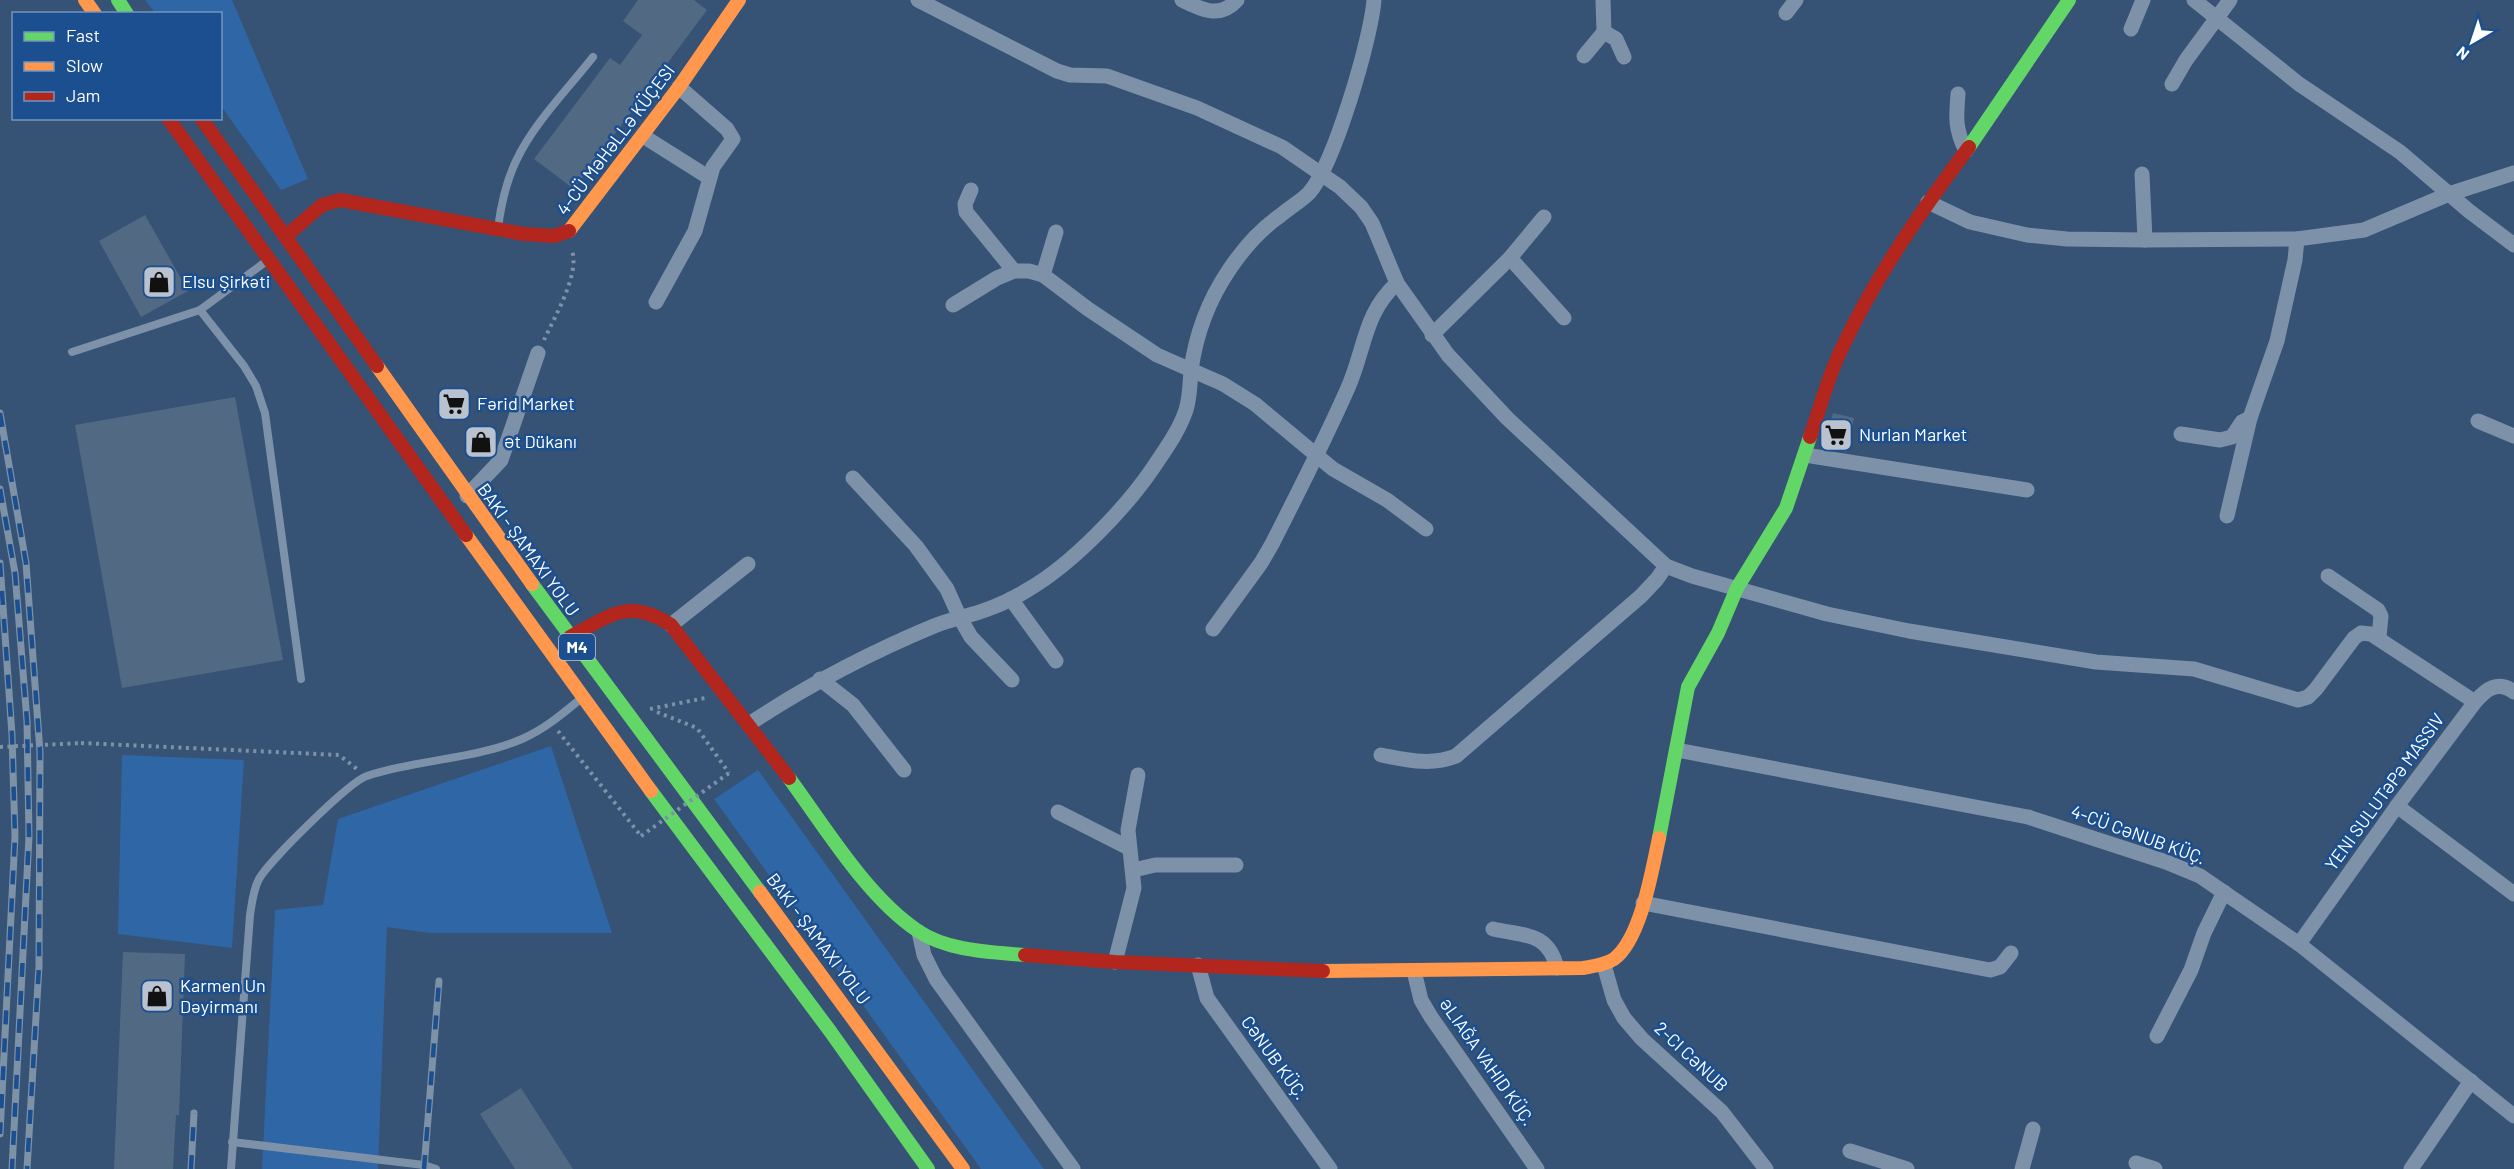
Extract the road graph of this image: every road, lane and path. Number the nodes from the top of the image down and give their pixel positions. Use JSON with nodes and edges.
{"nodes":[{"id":1,"x":739,"y":0,"type":"edge"},
{"id":2,"x":918,"y":0,"type":"edge"},
{"id":3,"x":1182,"y":0,"type":"edge"},
{"id":4,"x":1237,"y":0,"type":"edge"},
{"id":5,"x":1374,"y":0,"type":"edge"},
{"id":6,"x":1603,"y":0,"type":"edge"},
{"id":7,"x":1796,"y":0,"type":"edge"},
{"id":8,"x":2069,"y":0,"type":"edge"},
{"id":9,"x":2143,"y":0,"type":"edge"},
{"id":10,"x":2194,"y":0,"type":"edge"},
{"id":11,"x":2230,"y":0,"type":"edge"},
{"id":12,"x":1786,"y":13,"type":"dead end"},
{"id":13,"x":2217,"y":17,"type":"junction"},
{"id":14,"x":2131,"y":29,"type":"dead end"},
{"id":15,"x":1604,"y":32,"type":"junction"},
{"id":16,"x":593,"y":57,"type":"dead end"},
{"id":17,"x":1584,"y":57,"type":"dead end"},
{"id":18,"x":1624,"y":57,"type":"dead end"},
{"id":19,"x":2172,"y":84,"type":"dead end"},
{"id":20,"x":679,"y":87,"type":"junction"},
{"id":21,"x":1958,"y":94,"type":"dead end"},
{"id":22,"x":169,"y":120,"type":"edge"},
{"id":23,"x":202,"y":120,"type":"edge"},
{"id":24,"x":643,"y":136,"type":"junction"},
{"id":25,"x":1966,"y":151,"type":"junction"},
{"id":26,"x":1321,"y":173,"type":"junction"},
{"id":27,"x":2514,"y":173,"type":"edge"},
{"id":28,"x":2142,"y":174,"type":"dead end"},
{"id":29,"x":708,"y":177,"type":"junction"},
{"id":30,"x":971,"y":189,"type":"dead end"},
{"id":31,"x":2449,"y":194,"type":"junction"},
{"id":32,"x":1928,"y":202,"type":"junction"},
{"id":33,"x":1544,"y":217,"type":"dead end"},
{"id":34,"x":498,"y":229,"type":"junction"},
{"id":35,"x":1056,"y":232,"type":"dead end"},
{"id":36,"x":565,"y":234,"type":"junction"},
{"id":37,"x":285,"y":237,"type":"junction"},
{"id":38,"x":2297,"y":239,"type":"junction"},
{"id":39,"x":2145,"y":240,"type":"junction"},
{"id":40,"x":2514,"y":245,"type":"edge"},
{"id":41,"x":1510,"y":258,"type":"junction"},
{"id":42,"x":267,"y":260,"type":"junction"},
{"id":43,"x":1014,"y":271,"type":"junction"},
{"id":44,"x":1043,"y":275,"type":"junction"},
{"id":45,"x":1397,"y":283,"type":"junction"},
{"id":46,"x":656,"y":302,"type":"dead end"},
{"id":47,"x":953,"y":305,"type":"dead end"},
{"id":48,"x":200,"y":310,"type":"junction"},
{"id":49,"x":1564,"y":318,"type":"dead end"},
{"id":50,"x":1432,"y":335,"type":"junction"},
{"id":51,"x":72,"y":352,"type":"dead end"},
{"id":52,"x":538,"y":353,"type":"joint"},
{"id":53,"x":1191,"y":369,"type":"junction"},
{"id":54,"x":2250,"y":418,"type":"junction"},
{"id":55,"x":2478,"y":421,"type":"dead end"},
{"id":56,"x":2181,"y":434,"type":"dead end"},
{"id":57,"x":2514,"y":436,"type":"edge"},
{"id":58,"x":1805,"y":455,"type":"junction"},
{"id":59,"x":1316,"y":456,"type":"junction"},
{"id":60,"x":853,"y":478,"type":"dead end"},
{"id":61,"x":2027,"y":490,"type":"dead end"},
{"id":62,"x":467,"y":496,"type":"junction"},
{"id":63,"x":2227,"y":516,"type":"dead end"},
{"id":64,"x":1426,"y":529,"type":"dead end"},
{"id":65,"x":748,"y":564,"type":"dead end"},
{"id":66,"x":1666,"y":566,"type":"junction"},
{"id":67,"x":2328,"y":576,"type":"dead end"},
{"id":68,"x":1737,"y":588,"type":"junction"},
{"id":69,"x":1011,"y":599,"type":"junction"},
{"id":70,"x":960,"y":618,"type":"junction"},
{"id":71,"x":671,"y":625,"type":"junction"},
{"id":72,"x":1213,"y":629,"type":"dead end"},
{"id":73,"x":570,"y":637,"type":"junction"},
{"id":74,"x":2379,"y":637,"type":"junction"},
{"id":75,"x":1056,"y":661,"type":"dead end"},
{"id":76,"x":302,"y":679,"type":"dead end"},
{"id":77,"x":820,"y":679,"type":"junction"},
{"id":78,"x":1012,"y":680,"type":"dead end"},
{"id":79,"x":2514,"y":692,"type":"edge"},
{"id":80,"x":725,"y":693,"type":"junction"},
{"id":81,"x":582,"y":698,"type":"junction"},
{"id":82,"x":2475,"y":702,"type":"junction"},
{"id":83,"x":650,"y":709,"type":"dead end"},
{"id":84,"x":551,"y":723,"type":"junction"},
{"id":85,"x":749,"y":724,"type":"junction"},
{"id":86,"x":697,"y":728,"type":"dead end"},
{"id":87,"x":0,"y":747,"type":"edge"},
{"id":88,"x":1677,"y":750,"type":"junction"},
{"id":89,"x":1381,"y":755,"type":"dead end"},
{"id":90,"x":904,"y":770,"type":"dead end"},
{"id":91,"x":365,"y":776,"type":"junction"},
{"id":92,"x":1138,"y":776,"type":"dead end"},
{"id":93,"x":2397,"y":806,"type":"junction"},
{"id":94,"x":1058,"y":812,"type":"dead end"},
{"id":95,"x":1129,"y":848,"type":"junction"},
{"id":96,"x":1236,"y":865,"type":"dead end"},
{"id":97,"x":1134,"y":870,"type":"junction"},
{"id":98,"x":2224,"y":892,"type":"junction"},
{"id":99,"x":2514,"y":894,"type":"edge"},
{"id":100,"x":1643,"y":903,"type":"junction"},
{"id":101,"x":1493,"y":929,"type":"dead end"},
{"id":102,"x":919,"y":932,"type":"junction"},
{"id":103,"x":2299,"y":944,"type":"junction"},
{"id":104,"x":2011,"y":953,"type":"dead end"},
{"id":105,"x":1115,"y":962,"type":"junction"},
{"id":106,"x":1198,"y":965,"type":"junction"},
{"id":107,"x":1604,"y":965,"type":"junction"},
{"id":108,"x":1557,"y":968,"type":"junction"},
{"id":109,"x":1414,"y":971,"type":"junction"},
{"id":110,"x":2157,"y":1036,"type":"dead end"},
{"id":111,"x":2471,"y":1081,"type":"junction"},
{"id":112,"x":2514,"y":1116,"type":"edge"},
{"id":113,"x":2033,"y":1129,"type":"dead end"},
{"id":114,"x":232,"y":1142,"type":"junction"},
{"id":115,"x":1850,"y":1151,"type":"dead end"},
{"id":116,"x":2136,"y":1162,"type":"dead end"},
{"id":117,"x":231,"y":1169,"type":"edge"},
{"id":118,"x":436,"y":1169,"type":"edge"},
{"id":119,"x":928,"y":1169,"type":"edge"},
{"id":120,"x":963,"y":1169,"type":"edge"},
{"id":121,"x":1073,"y":1169,"type":"edge"},
{"id":122,"x":1330,"y":1169,"type":"edge"},
{"id":123,"x":1538,"y":1169,"type":"edge"},
{"id":124,"x":1766,"y":1169,"type":"edge"},
{"id":125,"x":1906,"y":1169,"type":"edge"},
{"id":126,"x":2022,"y":1169,"type":"edge"},
{"id":127,"x":2155,"y":1169,"type":"edge"},
{"id":128,"x":2411,"y":1169,"type":"edge"}],
"edges":[{"from":1,"to":20,"type":"main road","name":"4-CÜ MƏHƏLLƏ KÜÇESI"},
{"from":2,"to":26,"type":"street"},
{"from":3,"to":4,"type":"street"},
{"from":5,"to":26,"type":"street"},
{"from":6,"to":15,"type":"street"},
{"from":7,"to":12,"type":"street"},
{"from":8,"to":25,"type":"main road"},
{"from":9,"to":14,"type":"street"},
{"from":10,"to":13,"type":"street"},
{"from":11,"to":13,"type":"street"},
{"from":13,"to":19,"type":"street"},
{"from":13,"to":31,"type":"street"},
{"from":15,"to":17,"type":"street"},
{"from":15,"to":18,"type":"street"},
{"from":16,"to":34,"type":"lane"},
{"from":20,"to":24,"type":"main road","name":"4-CÜ MƏHƏLLƏ KÜÇESI"},
{"from":20,"to":29,"type":"street"},
{"from":21,"to":25,"type":"street"},
{"from":22,"to":42,"type":"main road","number":"M4"},
{"from":23,"to":37,"type":"main road","number":"M4"},
{"from":24,"to":29,"type":"street"},
{"from":24,"to":36,"type":"main road","name":"4-CÜ MƏHƏLLƏ KÜÇESI"},
{"from":25,"to":32,"type":"main road"},
{"from":26,"to":45,"type":"street"},
{"from":26,"to":53,"type":"street"},
{"from":27,"to":31,"type":"street"},
{"from":28,"to":39,"type":"street"},
{"from":29,"to":46,"type":"street"},
{"from":30,"to":43,"type":"street"},
{"from":31,"to":38,"type":"street"},
{"from":31,"to":40,"type":"street"},
{"from":32,"to":39,"type":"street"},
{"from":32,"to":58,"type":"main road"},
{"from":33,"to":41,"type":"street"},
{"from":34,"to":36,"type":"main road","name":"4-CÜ MƏHƏLLƏ KÜÇESI"},
{"from":34,"to":37,"type":"main road","name":"4-CÜ MƏHƏLLƏ KÜÇESI"},
{"from":35,"to":44,"type":"street"},
{"from":36,"to":52,"type":"path"},
{"from":37,"to":62,"type":"main road","number":"M4"},
{"from":38,"to":39,"type":"street"},
{"from":38,"to":54,"type":"street"},
{"from":41,"to":49,"type":"street"},
{"from":41,"to":50,"type":"street"},
{"from":42,"to":48,"type":"lane"},
{"from":42,"to":81,"type":"main road","number":"M4"},
{"from":43,"to":44,"type":"street"},
{"from":43,"to":47,"type":"street"},
{"from":44,"to":53,"type":"street"},
{"from":45,"to":50,"type":"street"},
{"from":45,"to":59,"type":"street"},
{"from":48,"to":51,"type":"lane"},
{"from":48,"to":76,"type":"lane"},
{"from":50,"to":66,"type":"street"},
{"from":52,"to":62,"type":"street"},
{"from":53,"to":59,"type":"street"},
{"from":53,"to":69,"type":"street"},
{"from":54,"to":56,"type":"street"},
{"from":54,"to":63,"type":"street"},
{"from":55,"to":57,"type":"street"},
{"from":58,"to":61,"type":"street"},
{"from":58,"to":68,"type":"main road"},
{"from":59,"to":64,"type":"street"},
{"from":59,"to":72,"type":"street"},
{"from":60,"to":70,"type":"street"},
{"from":62,"to":73,"type":"main road","number":"M4"},
{"from":65,"to":71,"type":"street"},
{"from":66,"to":68,"type":"street"},
{"from":66,"to":89,"type":"street"},
{"from":67,"to":74,"type":"street"},
{"from":68,"to":74,"type":"street"},
{"from":68,"to":88,"type":"main road"},
{"from":69,"to":70,"type":"street"},
{"from":69,"to":75,"type":"street"},
{"from":70,"to":77,"type":"street"},
{"from":70,"to":78,"type":"street"},
{"from":71,"to":73,"type":"main road"},
{"from":71,"to":80,"type":"main road"},
{"from":73,"to":120,"type":"main road","number":"M4"},
{"from":74,"to":82,"type":"street"},
{"from":77,"to":85,"type":"street"},
{"from":77,"to":90,"type":"street"},
{"from":79,"to":82,"type":"street","name":"YENI SULUTƏPƏ MASSIV"},
{"from":80,"to":83,"type":"path"},
{"from":80,"to":85,"type":"main road"},
{"from":81,"to":84,"type":"lane"},
{"from":81,"to":119,"type":"main road","number":"M4"},
{"from":82,"to":93,"type":"street","name":"YENI SULUTƏPƏ MASSIV"},
{"from":84,"to":86,"type":"path","bridge":true},
{"from":84,"to":91,"type":"lane"},
{"from":85,"to":102,"type":"main road"},
{"from":87,"to":91,"type":"path","bridge":true},
{"from":88,"to":98,"type":"street","name":"4-CÜ CƏNUB KÜÇ."},
{"from":88,"to":100,"type":"main road"},
{"from":91,"to":114,"type":"lane"},
{"from":92,"to":95,"type":"street"},
{"from":93,"to":99,"type":"street"},
{"from":93,"to":103,"type":"street","name":"YENI SULUTƏPƏ MASSIV"},
{"from":94,"to":95,"type":"street"},
{"from":95,"to":97,"type":"street"},
{"from":96,"to":97,"type":"street"},
{"from":97,"to":105,"type":"street"},
{"from":98,"to":103,"type":"street","name":"4-CÜ CƏNUB KÜÇ."},
{"from":98,"to":110,"type":"street"},
{"from":100,"to":104,"type":"street"},
{"from":100,"to":107,"type":"main road"},
{"from":101,"to":108,"type":"street"},
{"from":102,"to":105,"type":"main road"},
{"from":102,"to":121,"type":"street"},
{"from":103,"to":111,"type":"street","name":"4-CÜ CƏNUB KÜÇ."},
{"from":105,"to":106,"type":"main road"},
{"from":106,"to":109,"type":"main road"},
{"from":106,"to":122,"type":"street","name":"CƏNUB KÜÇ."},
{"from":107,"to":108,"type":"main road"},
{"from":107,"to":124,"type":"street","name":"2-CI CƏNUB"},
{"from":108,"to":109,"type":"main road"},
{"from":109,"to":123,"type":"street","name":"ƏLIAĞA VAHID KÜÇ."},
{"from":111,"to":112,"type":"street","name":"4-CÜ CƏNUB KÜÇ."},
{"from":111,"to":128,"type":"street"},
{"from":113,"to":126,"type":"street"},
{"from":114,"to":117,"type":"lane"},
{"from":114,"to":118,"type":"lane"},
{"from":115,"to":125,"type":"street"},
{"from":116,"to":127,"type":"street"}]}
